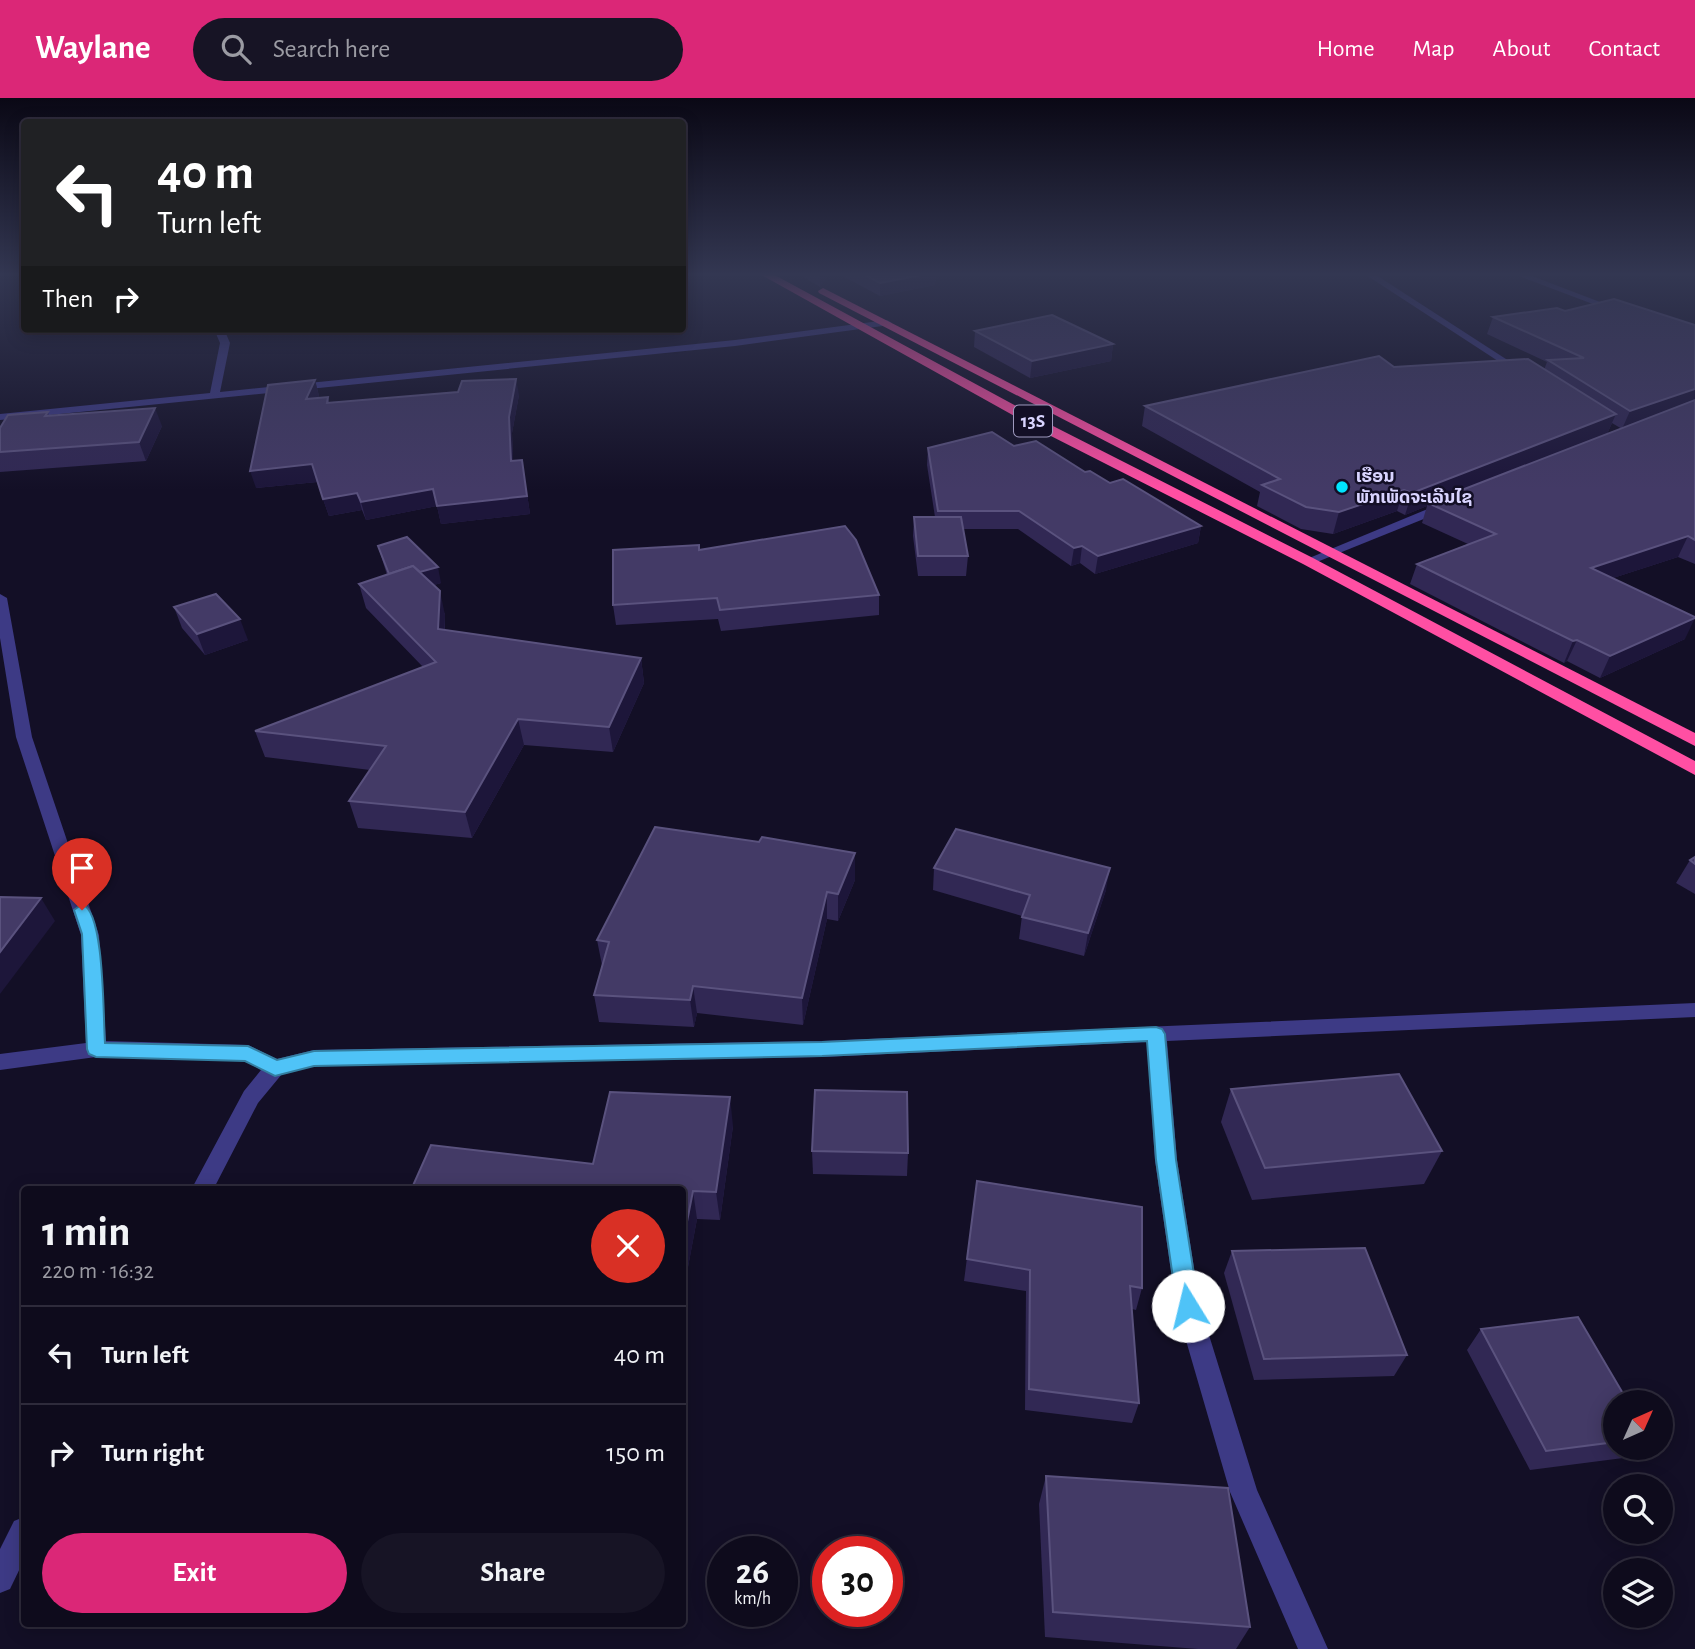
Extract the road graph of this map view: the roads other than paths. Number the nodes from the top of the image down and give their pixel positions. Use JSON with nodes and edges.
{"nodes":[{"id":1,"x":225,"y":345,"type":"edge"},
{"id":2,"x":711,"y":345,"type":"edge"},
{"id":3,"x":894,"y":345,"type":"edge"},
{"id":4,"x":929,"y":345,"type":"edge"},
{"id":5,"x":1480,"y":345,"type":"edge"},
{"id":6,"x":1529,"y":377,"type":"edge"},
{"id":7,"x":215,"y":394,"type":"junction"},
{"id":8,"x":3,"y":422,"type":"edge"},
{"id":9,"x":1456,"y":501,"type":"edge"},
{"id":10,"x":1329,"y":552,"type":"junction"},
{"id":11,"x":1308,"y":561,"type":"junction"},
{"id":12,"x":0,"y":598,"type":"edge"},
{"id":13,"x":1695,"y":740,"type":"edge"},
{"id":14,"x":1695,"y":769,"type":"edge"},
{"id":15,"x":1695,"y":1010,"type":"edge"},
{"id":16,"x":1156,"y":1034,"type":"junction"},
{"id":17,"x":96,"y":1049,"type":"junction"},
{"id":18,"x":0,"y":1062,"type":"edge"},
{"id":19,"x":275,"y":1068,"type":"junction"},
{"id":20,"x":204,"y":1186,"type":"edge"},
{"id":21,"x":21,"y":1537,"type":"edge"},
{"id":22,"x":0,"y":1578,"type":"edge"},
{"id":23,"x":1313,"y":1649,"type":"edge"}],
"edges":[{"from":1,"to":7,"type":"street"},
{"from":2,"to":7,"type":"street"},
{"from":3,"to":11,"type":"highway","number":"13S"},
{"from":4,"to":10,"type":"highway","number":"13S"},
{"from":5,"to":6,"type":"street"},
{"from":7,"to":8,"type":"street"},
{"from":9,"to":10,"type":"street"},
{"from":10,"to":11,"type":"street"},
{"from":10,"to":13,"type":"highway","number":"13S"},
{"from":11,"to":14,"type":"highway","number":"13S"},
{"from":12,"to":17,"type":"street"},
{"from":15,"to":16,"type":"street"},
{"from":16,"to":19,"type":"street"},
{"from":16,"to":23,"type":"street"},
{"from":17,"to":18,"type":"street"},
{"from":17,"to":19,"type":"street"},
{"from":19,"to":20,"type":"street"},
{"from":21,"to":22,"type":"street"}]}
